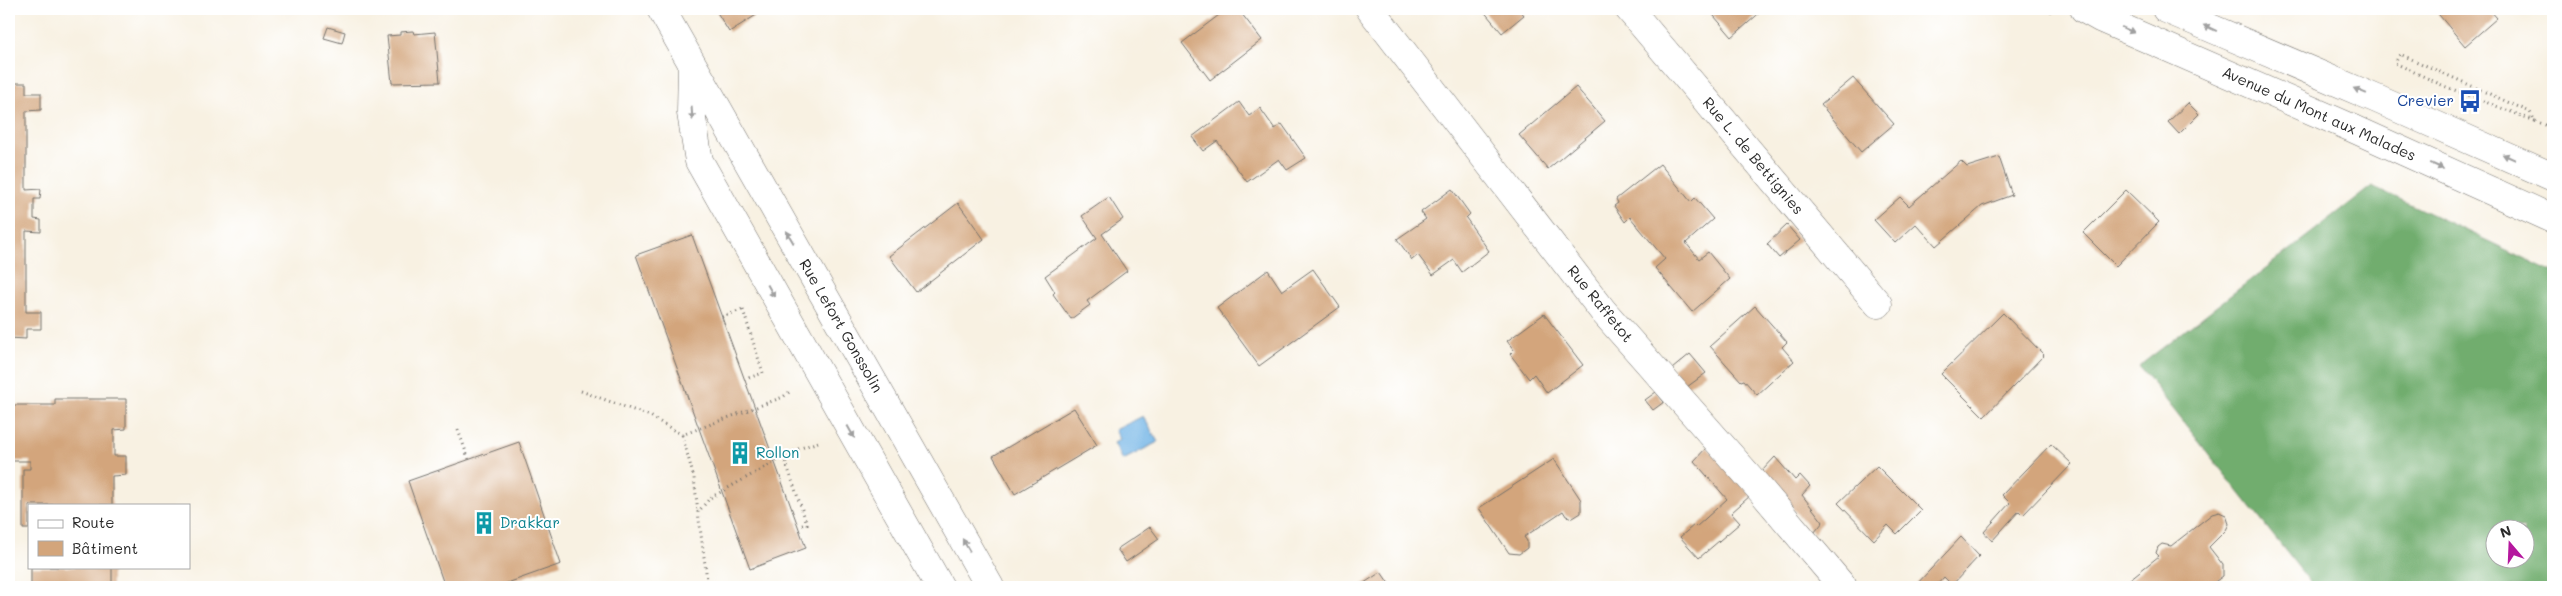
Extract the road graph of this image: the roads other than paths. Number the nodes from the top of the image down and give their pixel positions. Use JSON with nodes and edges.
{"nodes":[{"id":1,"x":661,"y":9,"type":"edge"},
{"id":2,"x":1370,"y":9,"type":"edge"},
{"id":3,"x":1629,"y":9,"type":"edge"},
{"id":4,"x":2084,"y":9,"type":"edge"},
{"id":5,"x":2166,"y":9,"type":"edge"},
{"id":6,"x":692,"y":64,"type":"junction"},
{"id":7,"x":2553,"y":177,"type":"edge"},
{"id":8,"x":2553,"y":219,"type":"edge"},
{"id":9,"x":1878,"y":304,"type":"dead end"},
{"id":10,"x":940,"y":587,"type":"edge"},
{"id":11,"x":990,"y":587,"type":"edge"},
{"id":12,"x":1843,"y":587,"type":"edge"}],
"edges":[{"from":1,"to":6,"type":"street","name":"Rue Lefort Gonssolin"},
{"from":2,"to":12,"type":"street","name":"Rue Raffetot"},
{"from":3,"to":9,"type":"street","name":"Rue L. de Bettignies"},
{"from":4,"to":8,"type":"street","name":"Avenue du Mont aux Malades","one_way":true},
{"from":7,"to":5,"type":"street","one_way":true},
{"from":6,"to":10,"type":"street","one_way":true},
{"from":11,"to":6,"type":"street","name":"Rue Lefort Gonssolin","one_way":true}]}
